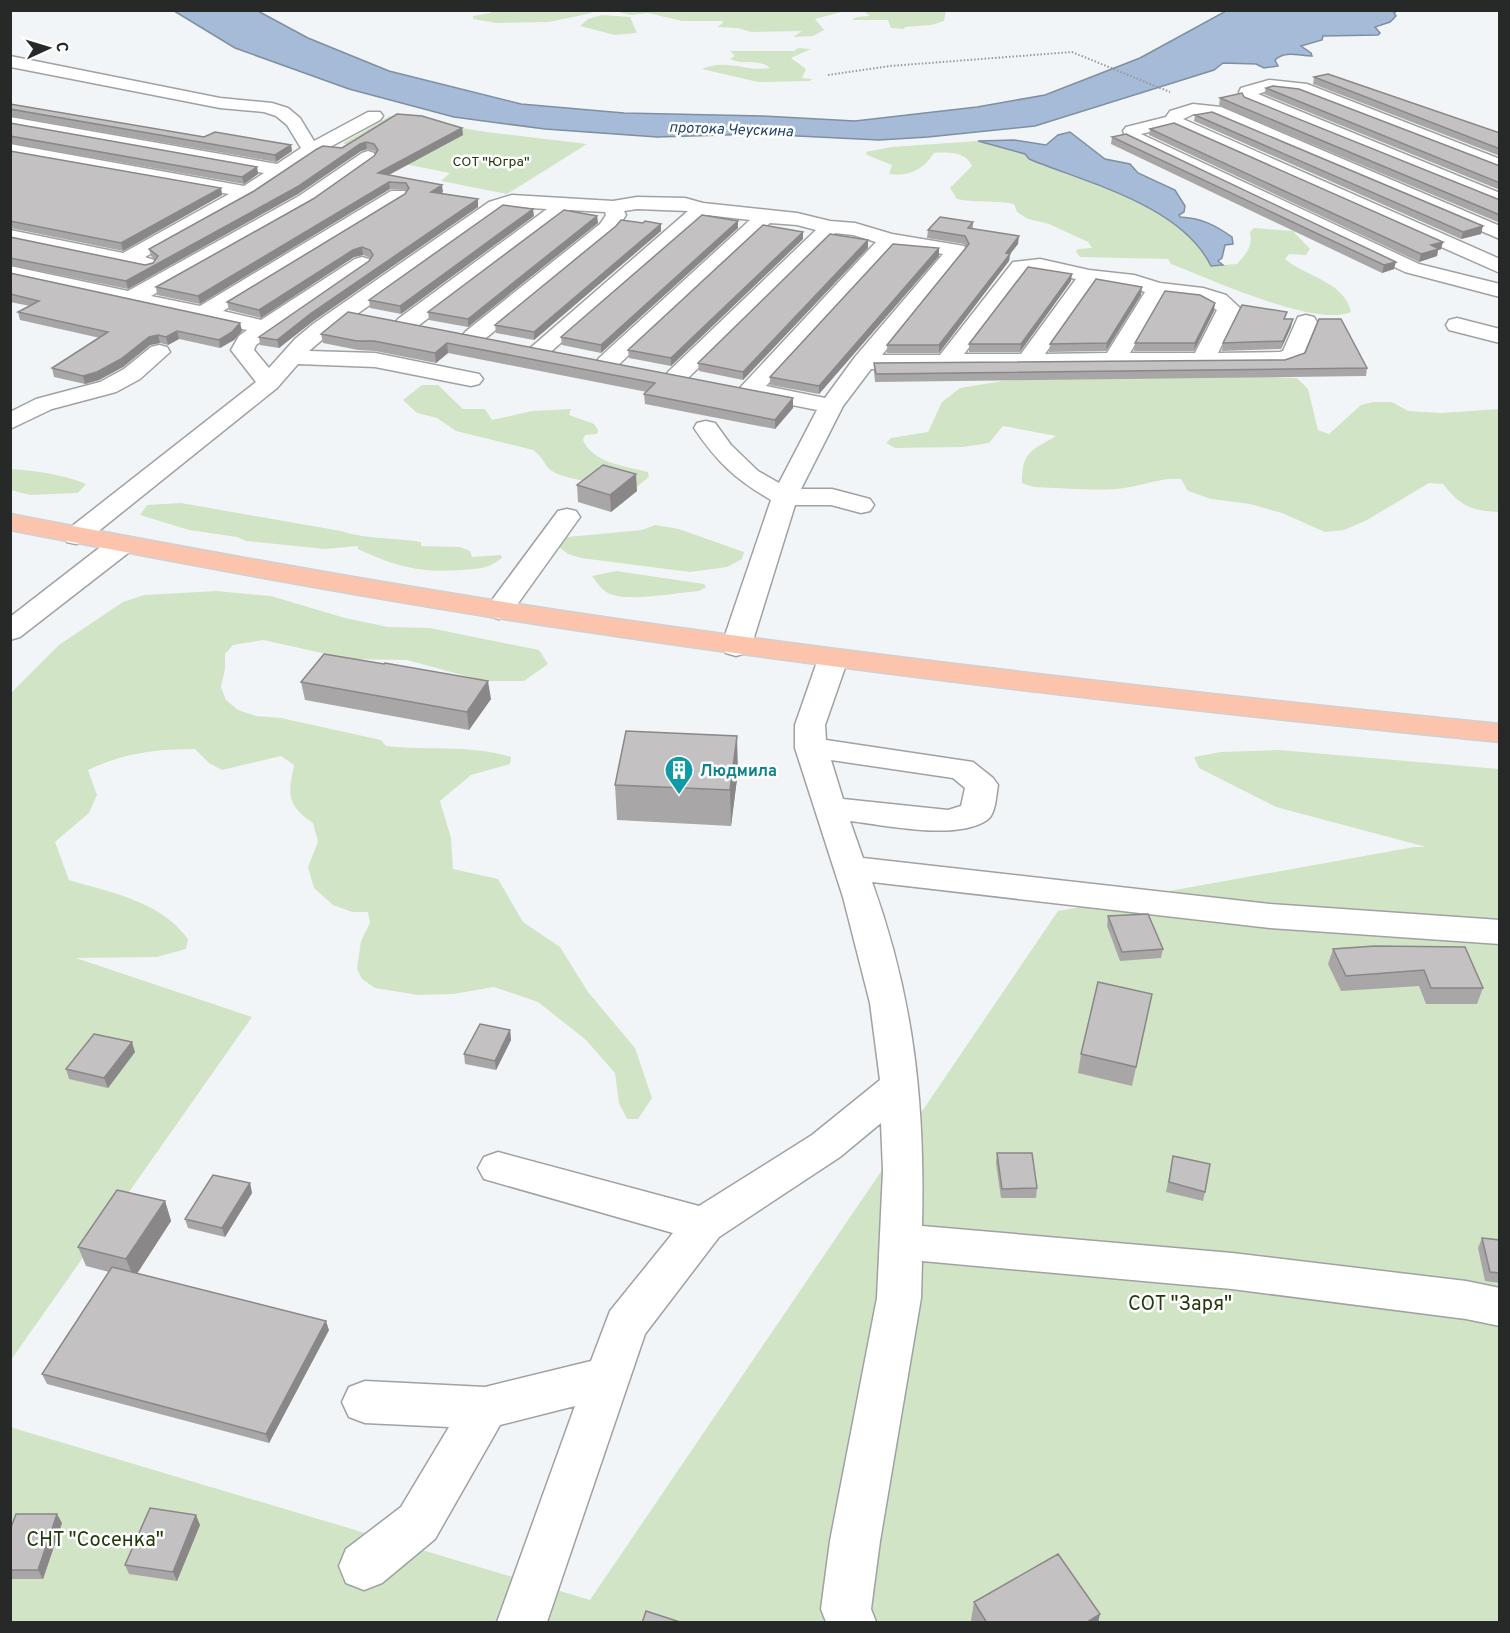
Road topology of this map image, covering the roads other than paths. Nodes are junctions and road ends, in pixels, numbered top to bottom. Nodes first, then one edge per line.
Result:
1 (10, 61) edge
2 (374, 116) dead end
3 (1173, 121) junction
4 (10, 122) edge
5 (10, 149) edge
6 (311, 150) junction
7 (368, 157) edge
8 (1500, 166) edge
9 (281, 170) junction
10 (247, 192) junction
11 (398, 195) edge
12 (1500, 200) edge
13 (565, 205) junction
14 (613, 207) junction
15 (702, 209) junction
16 (765, 217) junction
17 (830, 227) junction
18 (1500, 233) edge
19 (10, 236) edge
20 (889, 240) junction
21 (125, 260) junction
22 (362, 263) edge
23 (1500, 267) edge
24 (177, 270) junction
25 (10, 272) edge
26 (1089, 276) junction
27 (1157, 290) junction
28 (1500, 291) edge
29 (130, 298) junction
30 (345, 312) junction
31 (203, 314) junction
32 (389, 321) junction
33 (1306, 322) dead end
34 (1457, 325) dead end
35 (265, 327) junction
36 (454, 333) junction
37 (1500, 336) edge
38 (521, 346) junction
39 (159, 352) dead end
40 (562, 354) edge
41 (292, 357) junction
42 (585, 358) edge
43 (1203, 360) junction
44 (1028, 361) junction
45 (1114, 361) junction
46 (863, 362) junction
47 (946, 362) junction
48 (607, 363) junction
49 (630, 367) edge
50 (654, 372) edge
51 (471, 379) dead end
52 (269, 383) junction
53 (831, 406) junction
54 (10, 422) edge
55 (706, 428) dead end
56 (785, 497) junction
57 (861, 505) dead end
58 (567, 517) dead end
59 (10, 522) edge
60 (76, 536) junction
61 (122, 544) junction
62 (499, 610) junction
63 (10, 631) edge
64 (736, 646) junction
65 (833, 659) junction
66 (1500, 733) edge
67 (811, 748) junction
68 (829, 808) junction
69 (850, 868) junction
70 (1500, 932) edge
71 (900, 1085) junction
72 (498, 1168) dead end
73 (704, 1225) junction
74 (901, 1242) junction
75 (1500, 1307) edge
76 (609, 1377) junction
77 (364, 1402) dead end
78 (485, 1408) junction
79 (364, 1566) dead end
80 (522, 1623) edge
81 (851, 1623) edge

1 - 6 lane
2 - 6 lane
3 - 18 lane
3 - 23 lane
3 - 28 lane
4 - 9 lane
5 - 10 lane
6 - 9 lane
7 - 24 lane
8 - 12 lane
9 - 10 lane
10 - 21 lane
11 - 31 lane
13 - 14 lane
13 - 30 lane
13 - 32 lane
14 - 15 lane
14 - 36 lane
15 - 16 lane
15 - 38 lane
16 - 17 lane
16 - 48 lane
17 - 20 lane
17 - 50 lane
19 - 21 lane
20 - 46 lane
20 - 53 lane
21 - 24 lane
22 - 35 lane
24 - 29 lane
25 - 29 lane
26 - 27 lane
26 - 44 lane
26 - 47 lane
27 - 43 lane
27 - 45 lane
29 - 31 lane
30 - 32 lane
30 - 41 lane
31 - 35 lane
32 - 36 lane
33 - 43 lane
34 - 37 lane
35 - 52 lane
36 - 38 lane
38 - 40 lane
39 - 54 lane
41 - 51 lane
41 - 52 lane
42 - 48 lane
43 - 45 lane
44 - 45 lane
44 - 47 lane
46 - 47 lane
46 - 53 lane
48 - 49 lane
52 - 60 lane
53 - 56 lane
55 - 56 lane
56 - 57 lane
56 - 64 lane
58 - 62 lane
59 - 60 main road
60 - 61 main road
61 - 62 main road
61 - 63 lane
62 - 64 main road
64 - 65 main road
65 - 66 main road
65 - 67 lane
67 - 68 lane
67 - 68 lane
68 - 69 lane
69 - 70 lane
69 - 71 lane
71 - 73 lane
71 - 74 lane
72 - 73 lane
73 - 76 lane
74 - 75 lane
74 - 81 lane
76 - 78 lane
76 - 80 lane
77 - 78 lane
78 - 79 lane

